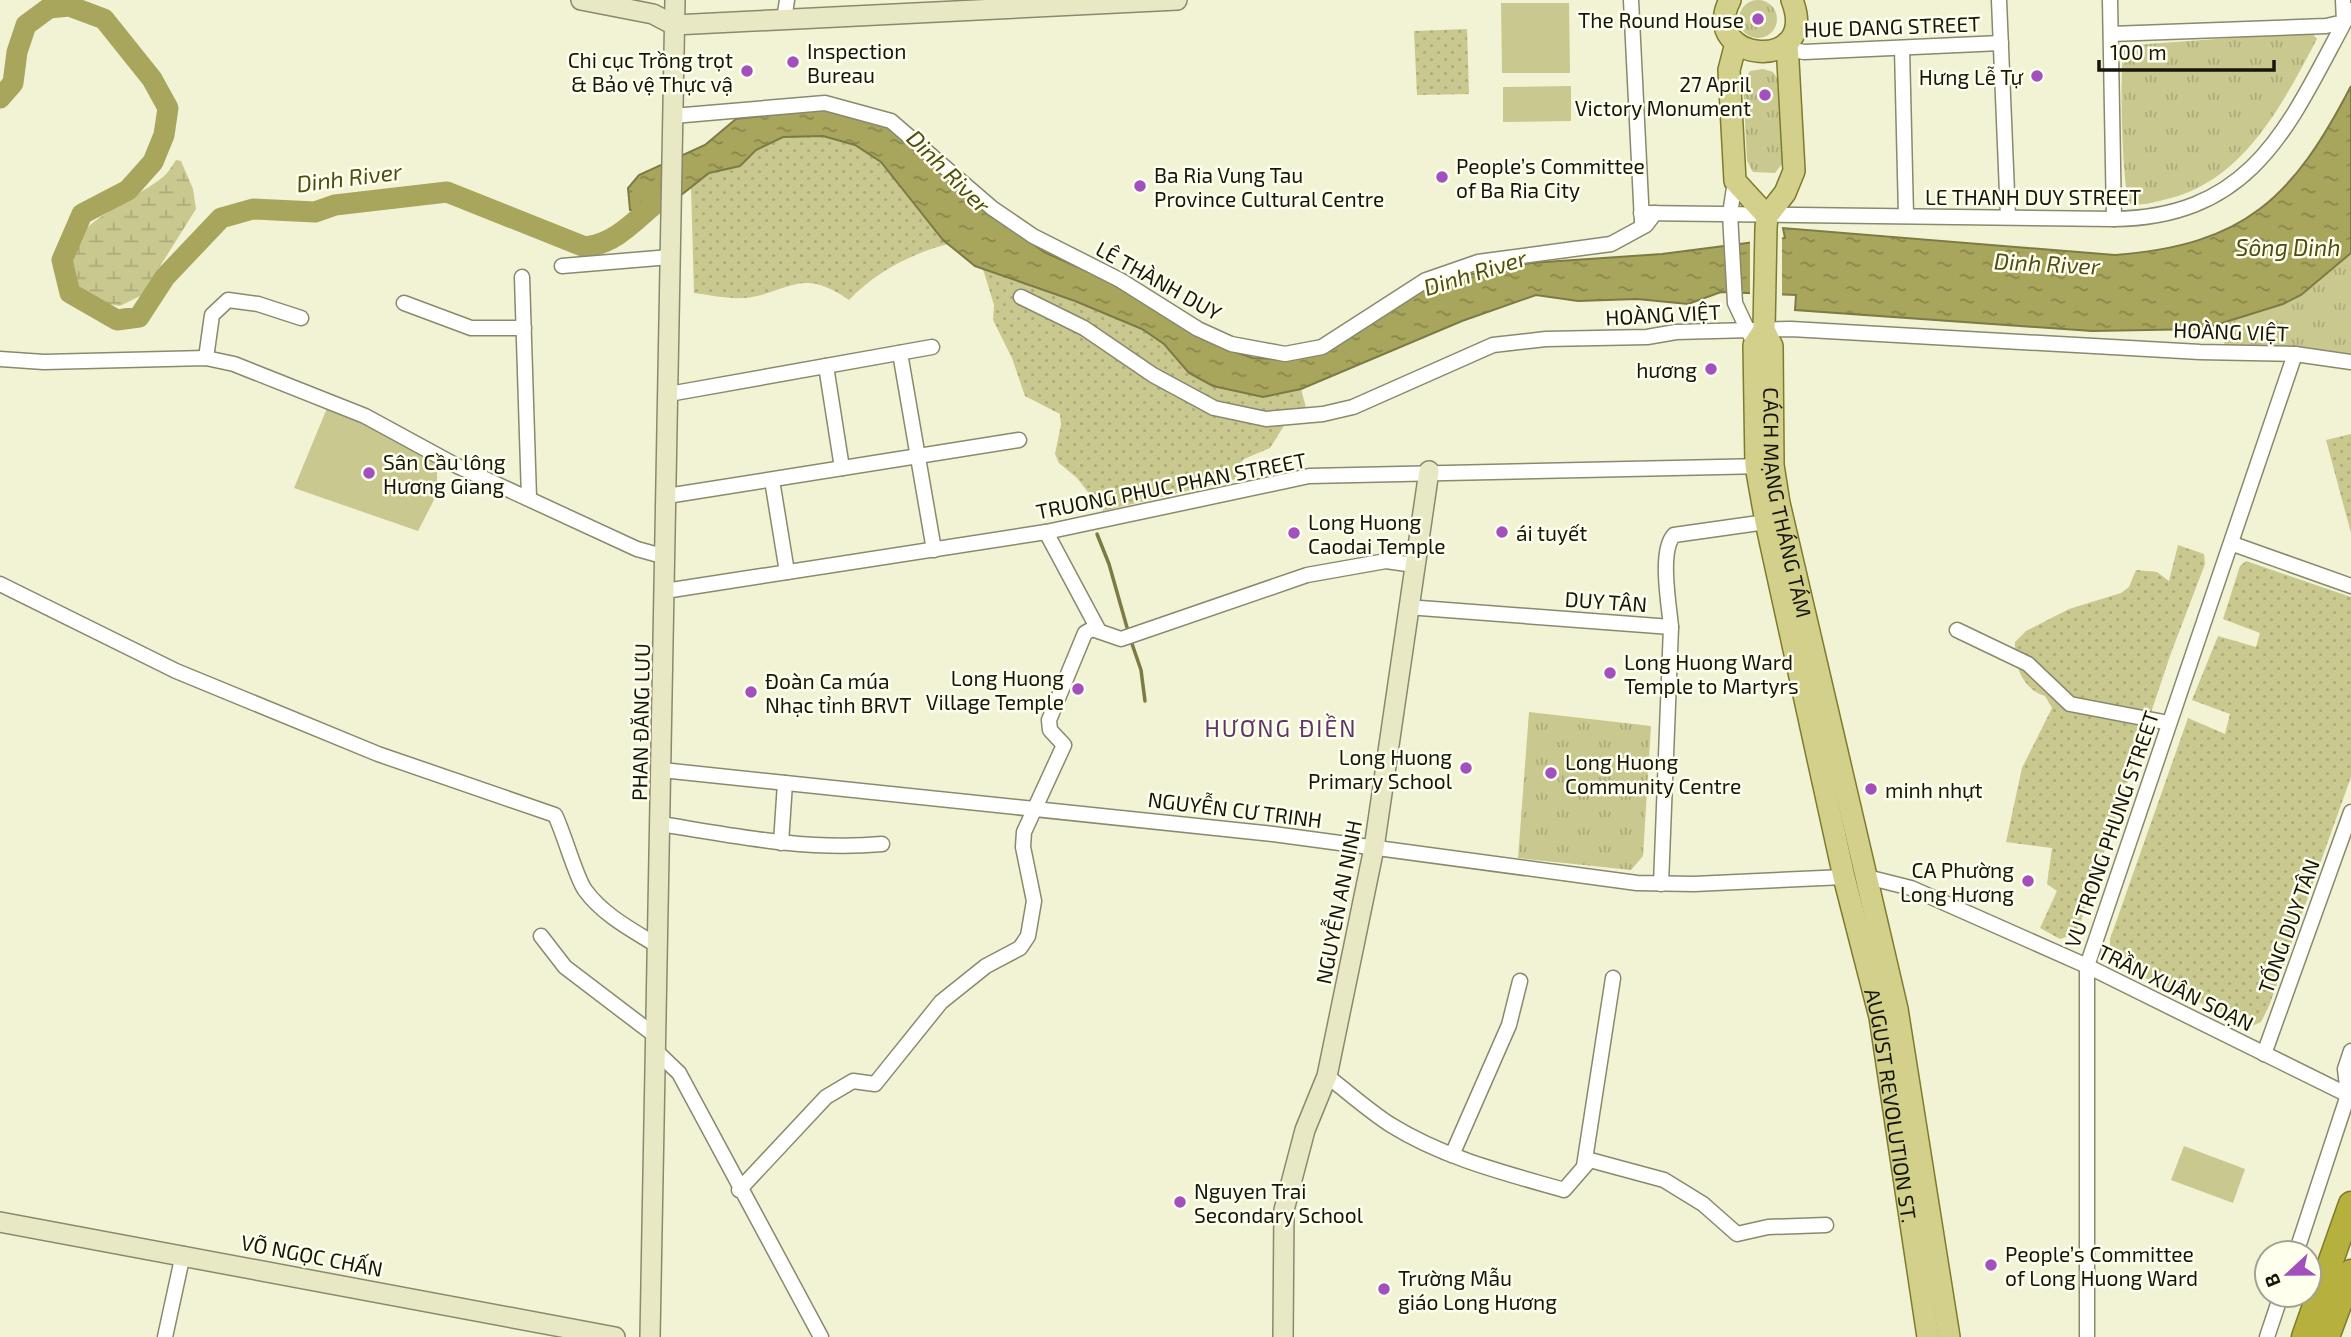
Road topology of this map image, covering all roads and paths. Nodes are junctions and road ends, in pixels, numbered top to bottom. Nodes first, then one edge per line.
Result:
1 (580, 0) edge
2 (674, 0) edge
3 (787, 0) edge
4 (1170, 0) edge
5 (1177, 0) edge
6 (1631, 0) edge
7 (1730, 0) edge
8 (1792, 0) edge
9 (1999, 0) edge
10 (2110, 0) edge
11 (2343, 0) edge
12 (961, 5) edge
13 (2348, 16) edge
14 (784, 20) junction
15 (674, 25) junction
16 (2111, 34) junction
17 (1736, 43) junction
18 (1787, 43) junction
19 (2001, 43) junction
20 (1902, 48) junction
21 (673, 112) junction
22 (1735, 181) junction
23 (1906, 216) junction
24 (2008, 217) junction
25 (1646, 218) junction
26 (1731, 219) junction
27 (2114, 219) junction
28 (1766, 222) junction
29 (671, 256) junction
30 (562, 266) dead end
31 (522, 277) dead end
32 (1021, 298) dead end
33 (404, 303) dead end
34 (301, 318) dead end
35 (524, 328) junction
36 (1755, 335) junction
37 (932, 347) dead end
38 (900, 353) junction
39 (2295, 354) junction
40 (206, 358) junction
41 (0, 359) edge
42 (2351, 362) edge
43 (826, 366) junction
44 (669, 394) junction
45 (1019, 440) dead end
46 (916, 454) junction
47 (1765, 466) junction
48 (842, 468) junction
49 (1429, 471) junction
50 (772, 480) junction
51 (667, 496) junction
52 (528, 498) junction
53 (1766, 522) junction
54 (1046, 532) junction
55 (2232, 544) junction
56 (934, 550) junction
57 (666, 557) junction
58 (1414, 565) junction
59 (787, 572) junction
60 (0, 584) edge
61 (2351, 586) edge
62 (665, 591) junction
63 (1408, 607) junction
64 (1671, 626) junction
65 (1957, 630) dead end
66 (1099, 631) junction
67 (2169, 723) junction
68 (662, 770) junction
69 (785, 783) junction
70 (1033, 808) junction
71 (2351, 811) edge
72 (661, 824) junction
73 (780, 843) junction
74 (882, 844) dead end
75 (1374, 848) junction
76 (1844, 877) junction
77 (1867, 877) junction
78 (1661, 884) junction
79 (541, 936) dead end
80 (658, 946) junction
81 (2087, 966) junction
82 (1613, 978) dead end
83 (1520, 981) dead end
84 (657, 1044) junction
85 (2351, 1051) edge
86 (2264, 1055) junction
87 (1326, 1076) junction
88 (2350, 1094) edge
89 (1452, 1155) junction
90 (1584, 1166) junction
91 (739, 1190) junction
92 (2351, 1204) edge
93 (0, 1222) edge
94 (1826, 1225) dead end
95 (2301, 1239) edge
96 (183, 1254) junction
97 (2351, 1272) edge
98 (2276, 1309) edge
99 (165, 1337) edge
100 (615, 1337) edge
101 (650, 1337) edge
102 (821, 1337) edge
103 (1283, 1337) edge
104 (1928, 1337) edge
105 (1949, 1337) edge
106 (2087, 1337) edge
107 (2267, 1337) edge
108 (2304, 1337) edge
109 (2327, 1337) edge

1 - 15 street
2 - 15 street, PHAN ĐĂNG LƯU
3 - 14 street
4 - 5 street
4 - 12 street
6 - 25 street
7 - 17 main road
8 - 18 main road
9 - 19 street
10 - 16 street
11 - 13 street
12 - 14 street
13 - 16 street
13 - 27 street, LE THANH DUY STREET
14 - 15 street
15 - 21 street, PHAN ĐĂNG LƯU
16 - 27 street
17 - 18 main road
17 - 22 main road
18 - 20 street, HUE DANG STREET
18 - 28 main road
19 - 20 street, HUE DANG STREET
19 - 24 street
20 - 23 street
21 - 25 street, LÊ THÀNH DUY
21 - 29 street, PHAN ĐĂNG LƯU
22 - 26 street
22 - 28 main road
23 - 24 street, LE THANH DUY STREET
23 - 28 street, LE THANH DUY STREET
24 - 27 street, LE THANH DUY STREET
25 - 26 street, LE THANH DUY STREET
26 - 28 street, LE THANH DUY STREET
26 - 36 street, CÁCH MẠNG THÁNG TÁM
28 - 36 main road, CÁCH MẠNG THÁNG TÁM
29 - 30 street
29 - 44 street, PHAN ĐĂNG LƯU
31 - 35 street
32 - 36 street, HOÀNG VIỆT
33 - 35 street
34 - 40 street
35 - 52 street
36 - 39 street, HOÀNG VIỆT
36 - 47 main road, CÁCH MẠNG THÁNG TÁM
37 - 38 street
38 - 43 street
38 - 46 street
39 - 42 street, HOÀNG VIỆT
39 - 55 street, VU TRONG PHUNG STREET
40 - 41 street
40 - 52 street
43 - 44 street
43 - 48 street
44 - 51 street, PHAN ĐĂNG LƯU
45 - 46 street
46 - 48 street
46 - 56 street
47 - 49 street, TRUONG PHUC PHAN STREET
47 - 53 main road, CÁCH MẠNG THÁNG TÁM
47 - 77 main road, CÁCH MẠNG THÁNG TÁM
48 - 50 street
49 - 54 street, TRUONG PHUC PHAN STREET
49 - 58 street, NGUYỄN AN NINH
50 - 51 street
50 - 59 street
51 - 57 street, PHAN ĐĂNG LƯU
52 - 57 street
53 - 64 street
53 - 76 main road, CÁCH MẠNG THÁNG TÁM
54 - 56 street, TRUONG PHUC PHAN STREET
54 - 66 street
55 - 61 street
55 - 67 street, VU TRONG PHUNG STREET
56 - 59 street, TRUONG PHUC PHAN STREET
57 - 62 street, PHAN ĐĂNG LƯU
58 - 63 street, NGUYỄN AN NINH
58 - 66 street
59 - 62 street, TRUONG PHUC PHAN STREET
60 - 80 street
62 - 68 street, PHAN ĐĂNG LƯU
63 - 64 street, DUY TÂN
63 - 75 street, NGUYỄN AN NINH
64 - 78 street, DUY TÂN
65 - 67 street
66 - 70 street
67 - 81 street, VU TRONG PHUNG STREET
68 - 69 street, NGUYỄN CƯ TRINH
68 - 72 street, PHAN ĐĂNG LƯU
69 - 70 street, NGUYỄN CƯ TRINH
69 - 73 street
70 - 75 street, NGUYỄN CƯ TRINH
70 - 91 street
71 - 86 street, TỐNG DUY TÂN
72 - 73 street
72 - 80 street, PHAN ĐĂNG LƯU
73 - 74 street
75 - 78 street, NGUYỄN CƯ TRINH
75 - 87 street, NGUYỄN AN NINH
76 - 77 main road
76 - 78 street, NGUYỄN CƯ TRINH
76 - 104 main road, AUGUST REVOLUTION ST.
77 - 81 street, TRẦN XUÂN SOẠN
77 - 105 main road, AUGUST REVOLUTION ST.
79 - 84 street
80 - 84 street, PHAN ĐĂNG LƯU
81 - 86 street, TRẦN XUÂN SOẠN
81 - 106 street, VU TRONG PHUNG STREET
82 - 90 street
83 - 89 street
84 - 91 street
84 - 101 street, PHAN ĐĂNG LƯU
85 - 88 street
86 - 88 street, TRẦN XUÂN SOẠN
87 - 89 street
87 - 103 street, NGUYỄN AN NINH
88 - 95 street
89 - 90 street
90 - 94 street
91 - 102 street
92 - 108 highway
93 - 96 street, VÕ NGỌC CHẤN
96 - 99 street
96 - 100 street, VÕ NGỌC CHẤN
97 - 109 highway
98 - 107 street

